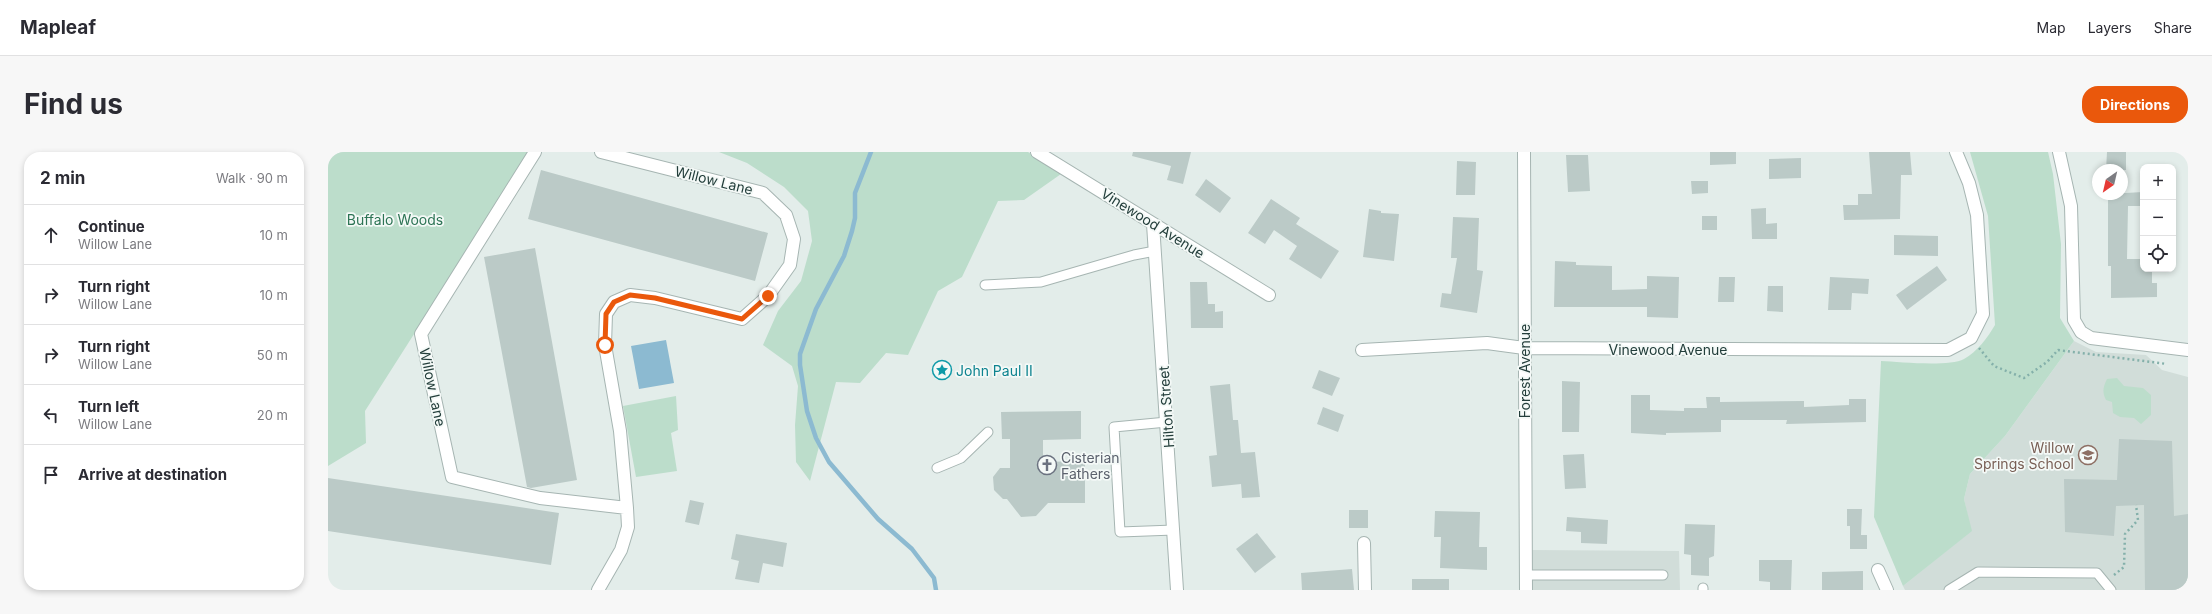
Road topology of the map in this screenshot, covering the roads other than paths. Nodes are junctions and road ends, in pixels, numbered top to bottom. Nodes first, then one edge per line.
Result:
1 (535, 152) edge
2 (601, 152) edge
3 (1037, 152) edge
4 (1524, 152) edge
5 (1956, 152) edge
6 (2059, 152) edge
7 (1153, 224) junction
8 (1155, 251) junction
9 (985, 285) dead end
10 (1270, 295) dead end
11 (1524, 348) junction
12 (1362, 350) dead end
13 (2188, 350) edge
14 (1167, 422) junction
15 (988, 432) dead end
16 (937, 468) dead end
17 (627, 508) junction
18 (1174, 530) junction
19 (1364, 543) dead end
20 (1878, 570) dead end
21 (1526, 575) junction
22 (1663, 575) dead end
23 (598, 590) edge
24 (1177, 590) edge
25 (1364, 590) edge
26 (1526, 590) edge
27 (1887, 590) edge
28 (1949, 590) edge
29 (2110, 590) edge

1 - 17 street, Willow Lane
2 - 17 street, Willow Lane
3 - 7 street, Vinewood Avenue
4 - 11 street, Forest Avenue
5 - 11 street, Vinewood Avenue
6 - 13 street
7 - 8 street, Hilton Street
7 - 10 street, Vinewood Avenue
8 - 9 lane
8 - 14 street, Hilton Street
11 - 12 street, Vinewood Avenue
11 - 21 street, Forest Avenue
14 - 18 street, Hilton Street
14 - 18 lane
15 - 16 lane
17 - 23 street, Willow Lane
18 - 24 street, Hilton Street
19 - 25 street
20 - 27 street
21 - 22 lane
21 - 26 street, Forest Avenue
28 - 29 lane

